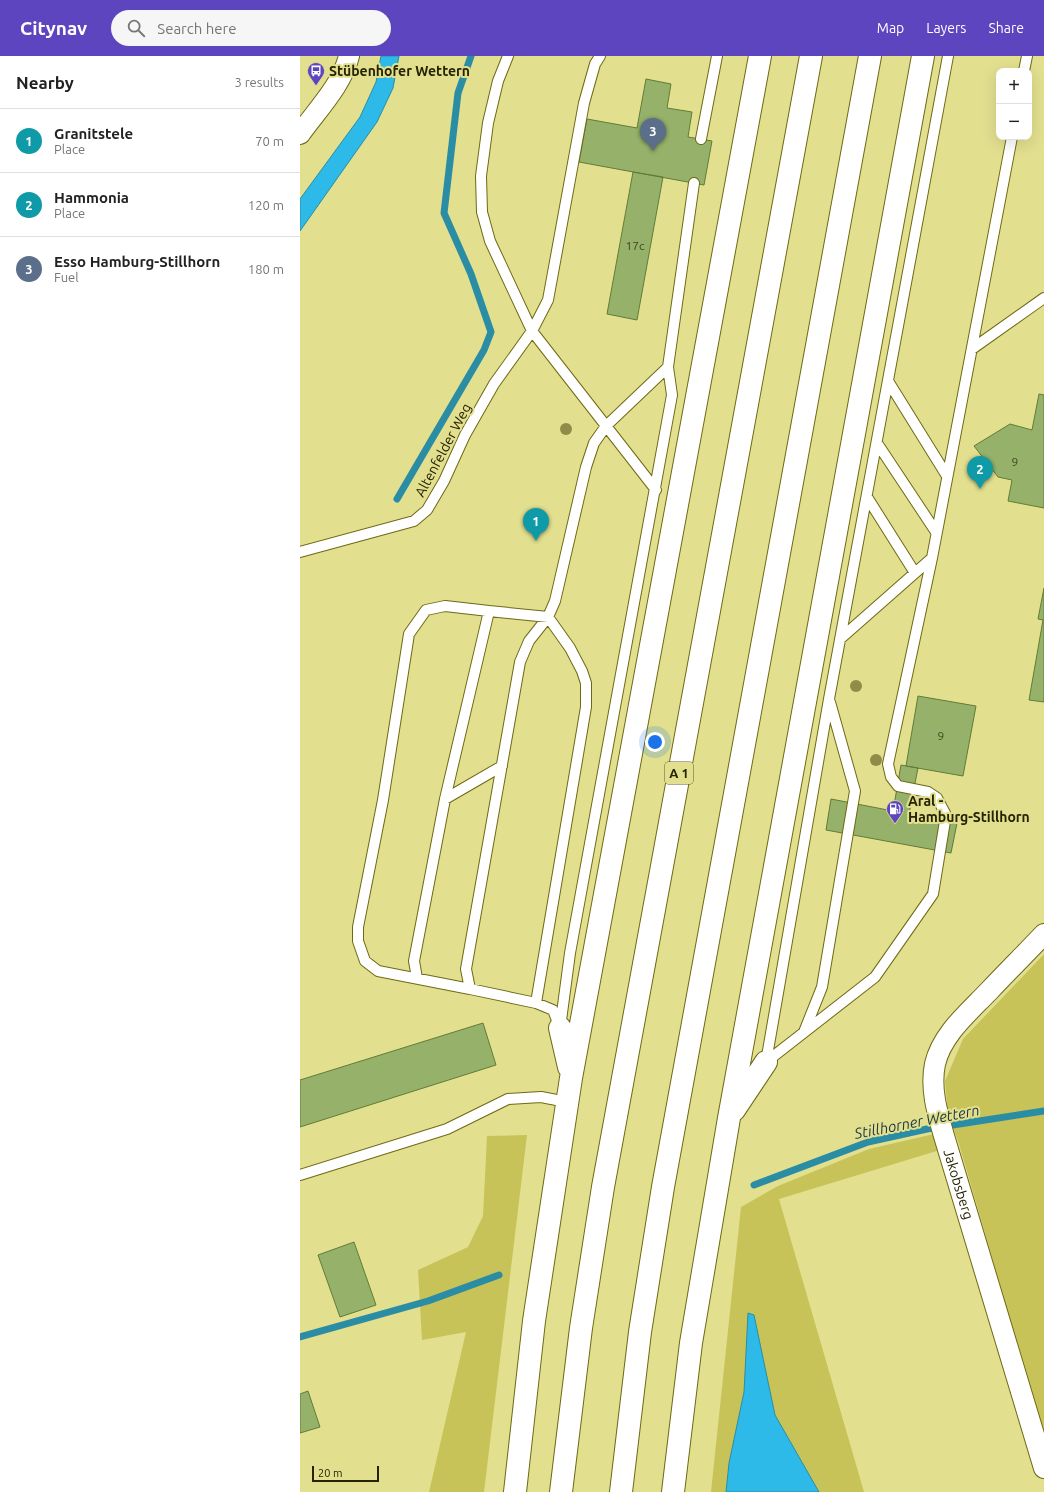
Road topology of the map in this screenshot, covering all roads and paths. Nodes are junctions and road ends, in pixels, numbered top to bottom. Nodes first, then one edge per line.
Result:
1 (349, 56) edge
2 (508, 56) edge
3 (600, 56) edge
4 (717, 56) edge
5 (760, 56) edge
6 (811, 56) edge
7 (870, 56) edge
8 (923, 56) edge
9 (948, 56) edge
10 (1027, 56) edge
11 (1025, 68) edge
12 (300, 134) edge
13 (701, 139) dead end
14 (1011, 140) edge
15 (694, 183) dead end
16 (1044, 298) edge
17 (532, 331) junction
18 (972, 349) junction
19 (668, 367) junction
20 (888, 381) junction
21 (606, 426) junction
22 (877, 443) junction
23 (947, 476) junction
24 (656, 490) junction
25 (867, 497) junction
26 (936, 532) junction
27 (300, 552) edge
28 (932, 558) junction
29 (915, 573) junction
30 (488, 611) junction
31 (548, 617) junction
32 (840, 639) junction
33 (829, 699) junction
34 (502, 766) junction
35 (445, 799) junction
36 (1044, 934) edge
37 (417, 978) junction
38 (470, 988) junction
39 (536, 1003) junction
40 (560, 1028) junction
41 (804, 1032) junction
42 (766, 1062) junction
43 (571, 1078) junction
44 (567, 1102) junction
45 (729, 1118) junction
46 (300, 1175) edge
47 (1044, 1468) edge
48 (515, 1492) edge
49 (561, 1492) edge
50 (621, 1492) edge
51 (673, 1492) edge

1 - 12 street
2 - 17 lane
3 - 17 lane, Altenfelder Weg
4 - 13 lane
5 - 43 highway
6 - 49 highway, A 1
7 - 50 highway
8 - 45 highway
9 - 20 lane
10 - 11 lane
14 - 18 lane
15 - 19 lane
16 - 18 lane
17 - 21 lane
17 - 27 lane, Altenfelder Weg
18 - 23 lane
19 - 21 lane
19 - 24 lane
20 - 22 lane
20 - 23 lane
21 - 24 lane
21 - 31 lane
22 - 25 lane
22 - 26 lane
23 - 26 lane
24 - 40 lane
25 - 29 lane
25 - 32 lane
26 - 28 lane
28 - 29 lane
28 - 41 lane
29 - 32 lane
30 - 31 lane
30 - 35 lane
30 - 37 lane
31 - 34 lane
31 - 39 lane
32 - 33 lane
33 - 41 lane
33 - 42 lane
34 - 35 lane
34 - 38 lane
35 - 37 lane
36 - 47 street, Jakobsberg
37 - 38 lane
38 - 39 lane
39 - 40 lane
40 - 43 highway
41 - 42 lane
42 - 45 highway
43 - 44 highway
44 - 46 lane
44 - 48 highway
45 - 51 highway

